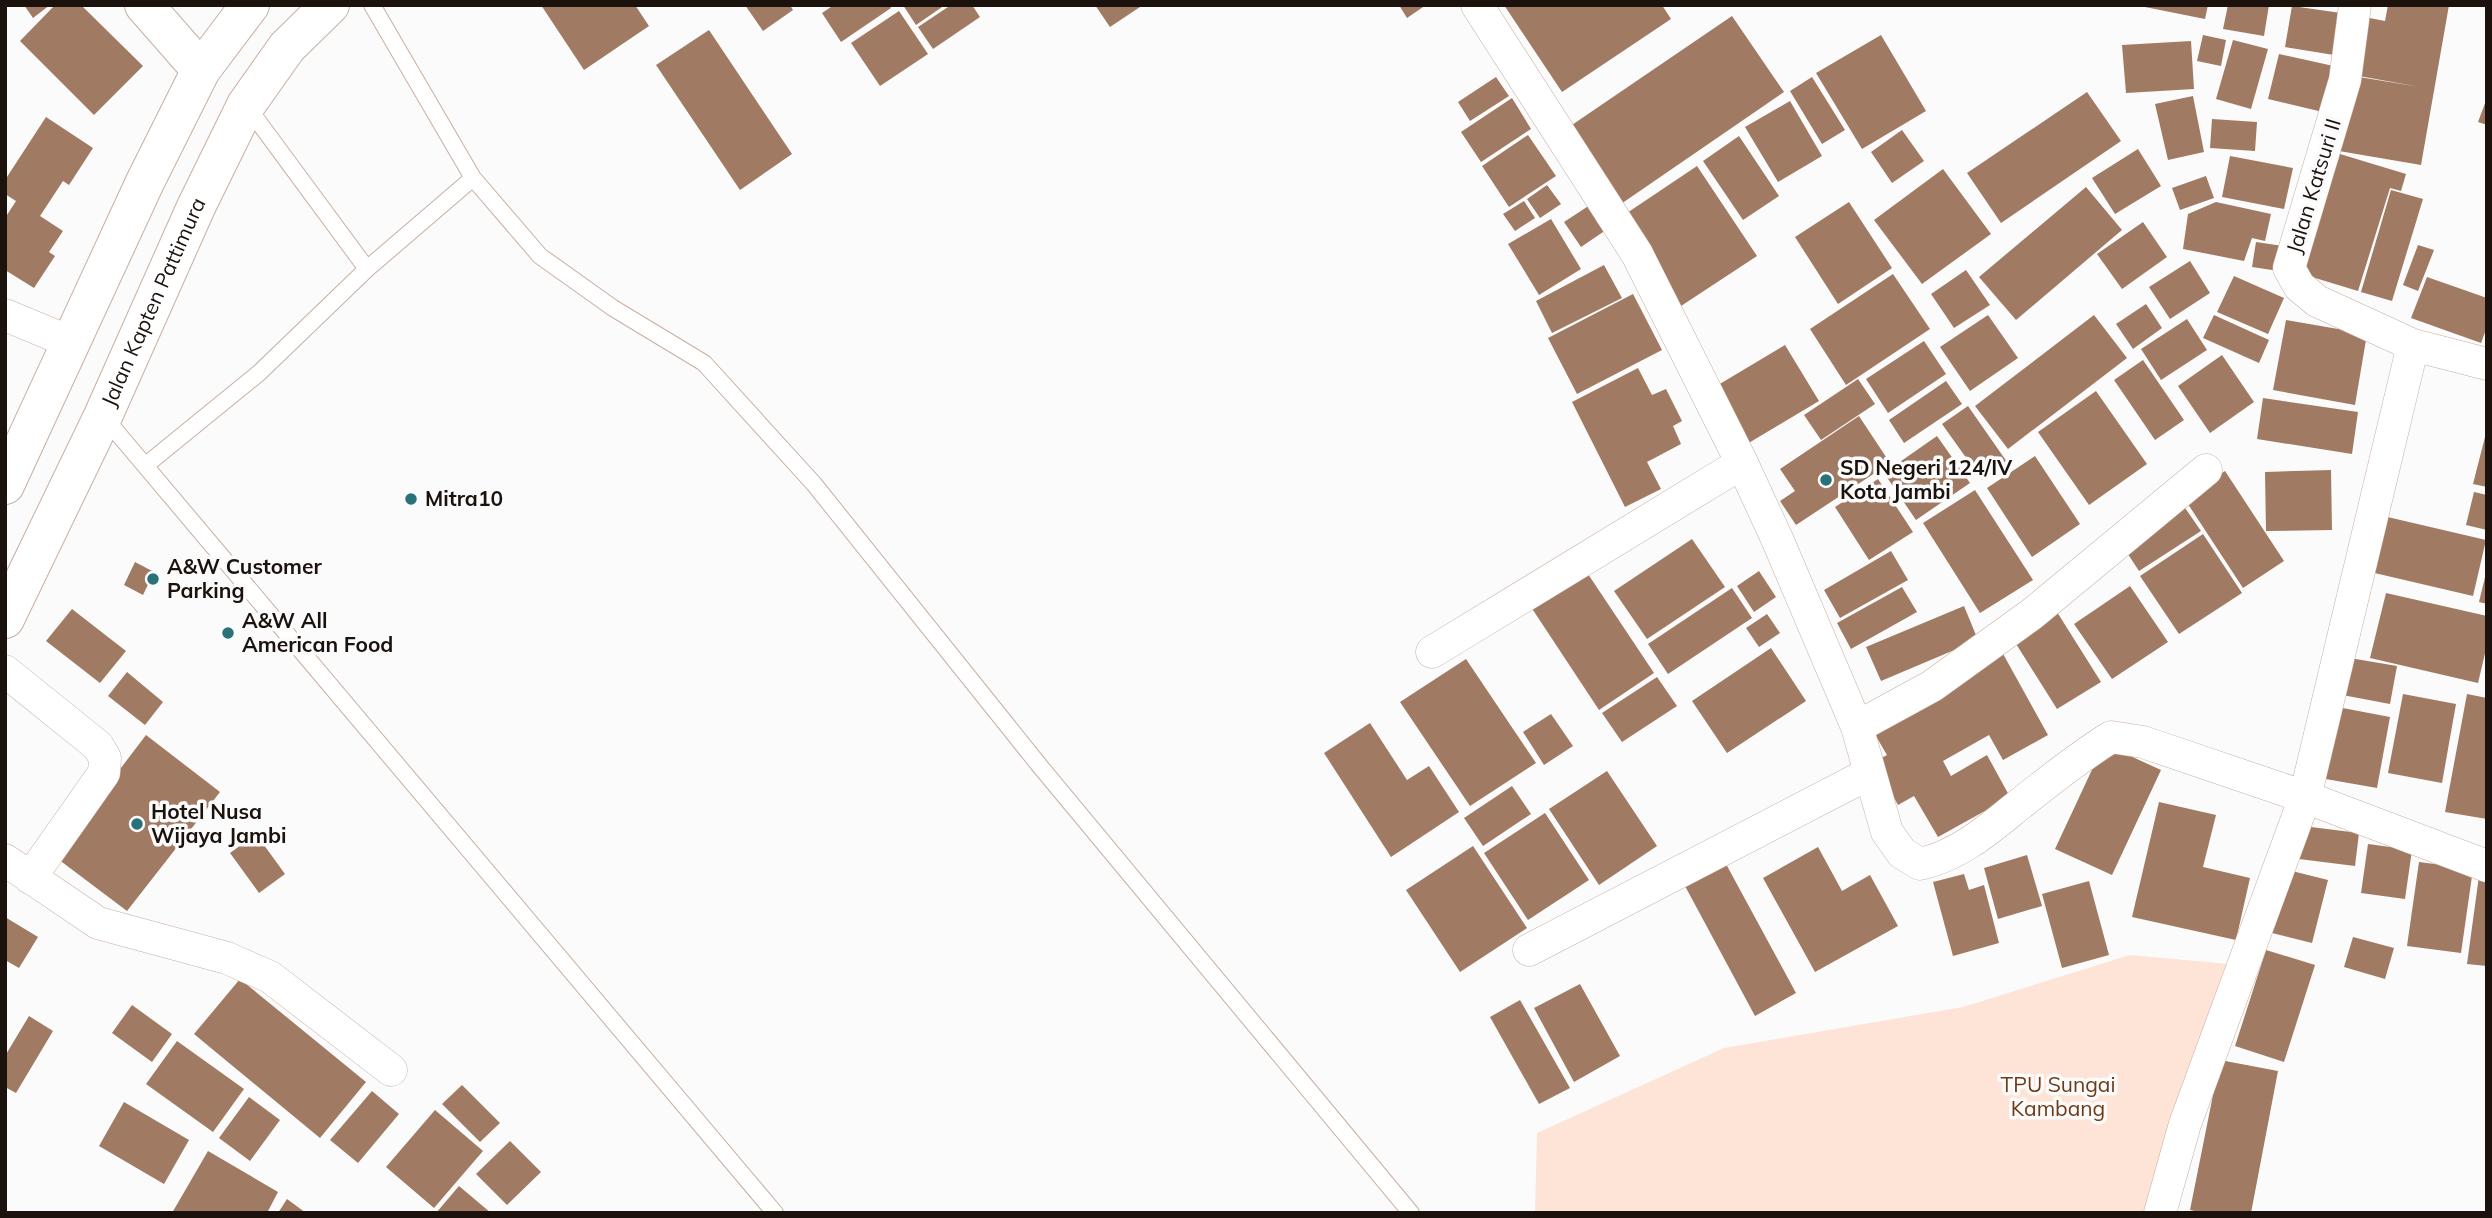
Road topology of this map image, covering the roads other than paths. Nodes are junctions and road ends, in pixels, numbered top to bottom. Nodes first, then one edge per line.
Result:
1 (144, 5) edge
2 (250, 5) edge
3 (330, 5) edge
4 (372, 5) edge
5 (1477, 5) edge
6 (2355, 5) edge
7 (201, 70) junction
8 (246, 105) junction
9 (473, 178) junction
10 (367, 269) junction
11 (5, 315) edge
12 (70, 342) junction
13 (2413, 345) junction
14 (2487, 364) edge
15 (103, 416) junction
16 (1742, 463) junction
17 (146, 466) junction
18 (2206, 470) dead end
19 (5, 485) edge
20 (5, 619) edge
21 (1432, 652) dead end
22 (5, 671) edge
23 (1857, 727) junction
24 (1870, 772) junction
25 (2305, 797) junction
26 (2487, 866) edge
27 (18, 869) edge
28 (1528, 950) dead end
29 (391, 1070) dead end
30 (775, 1213) edge
31 (1411, 1213) edge
32 (2160, 1213) edge

1 - 7 main road
2 - 7 main road
3 - 8 main road, Jalan Kapten Pattimura
4 - 9 lane
5 - 16 street
6 - 13 street, Jalan Katsuri II
7 - 8 main road
7 - 12 main road
8 - 10 lane
8 - 15 main road, Jalan Kapten Pattimura
9 - 10 lane
9 - 31 lane
10 - 17 lane
11 - 12 street
12 - 19 main road
13 - 14 street, Jalan Katsuri II
13 - 25 street
15 - 17 lane
15 - 20 main road, Jalan Kapten Pattimura
16 - 21 street
16 - 23 street
17 - 30 lane
18 - 23 street
22 - 27 street
23 - 24 street
24 - 25 street
24 - 28 street
25 - 26 street
25 - 32 street
27 - 29 street

